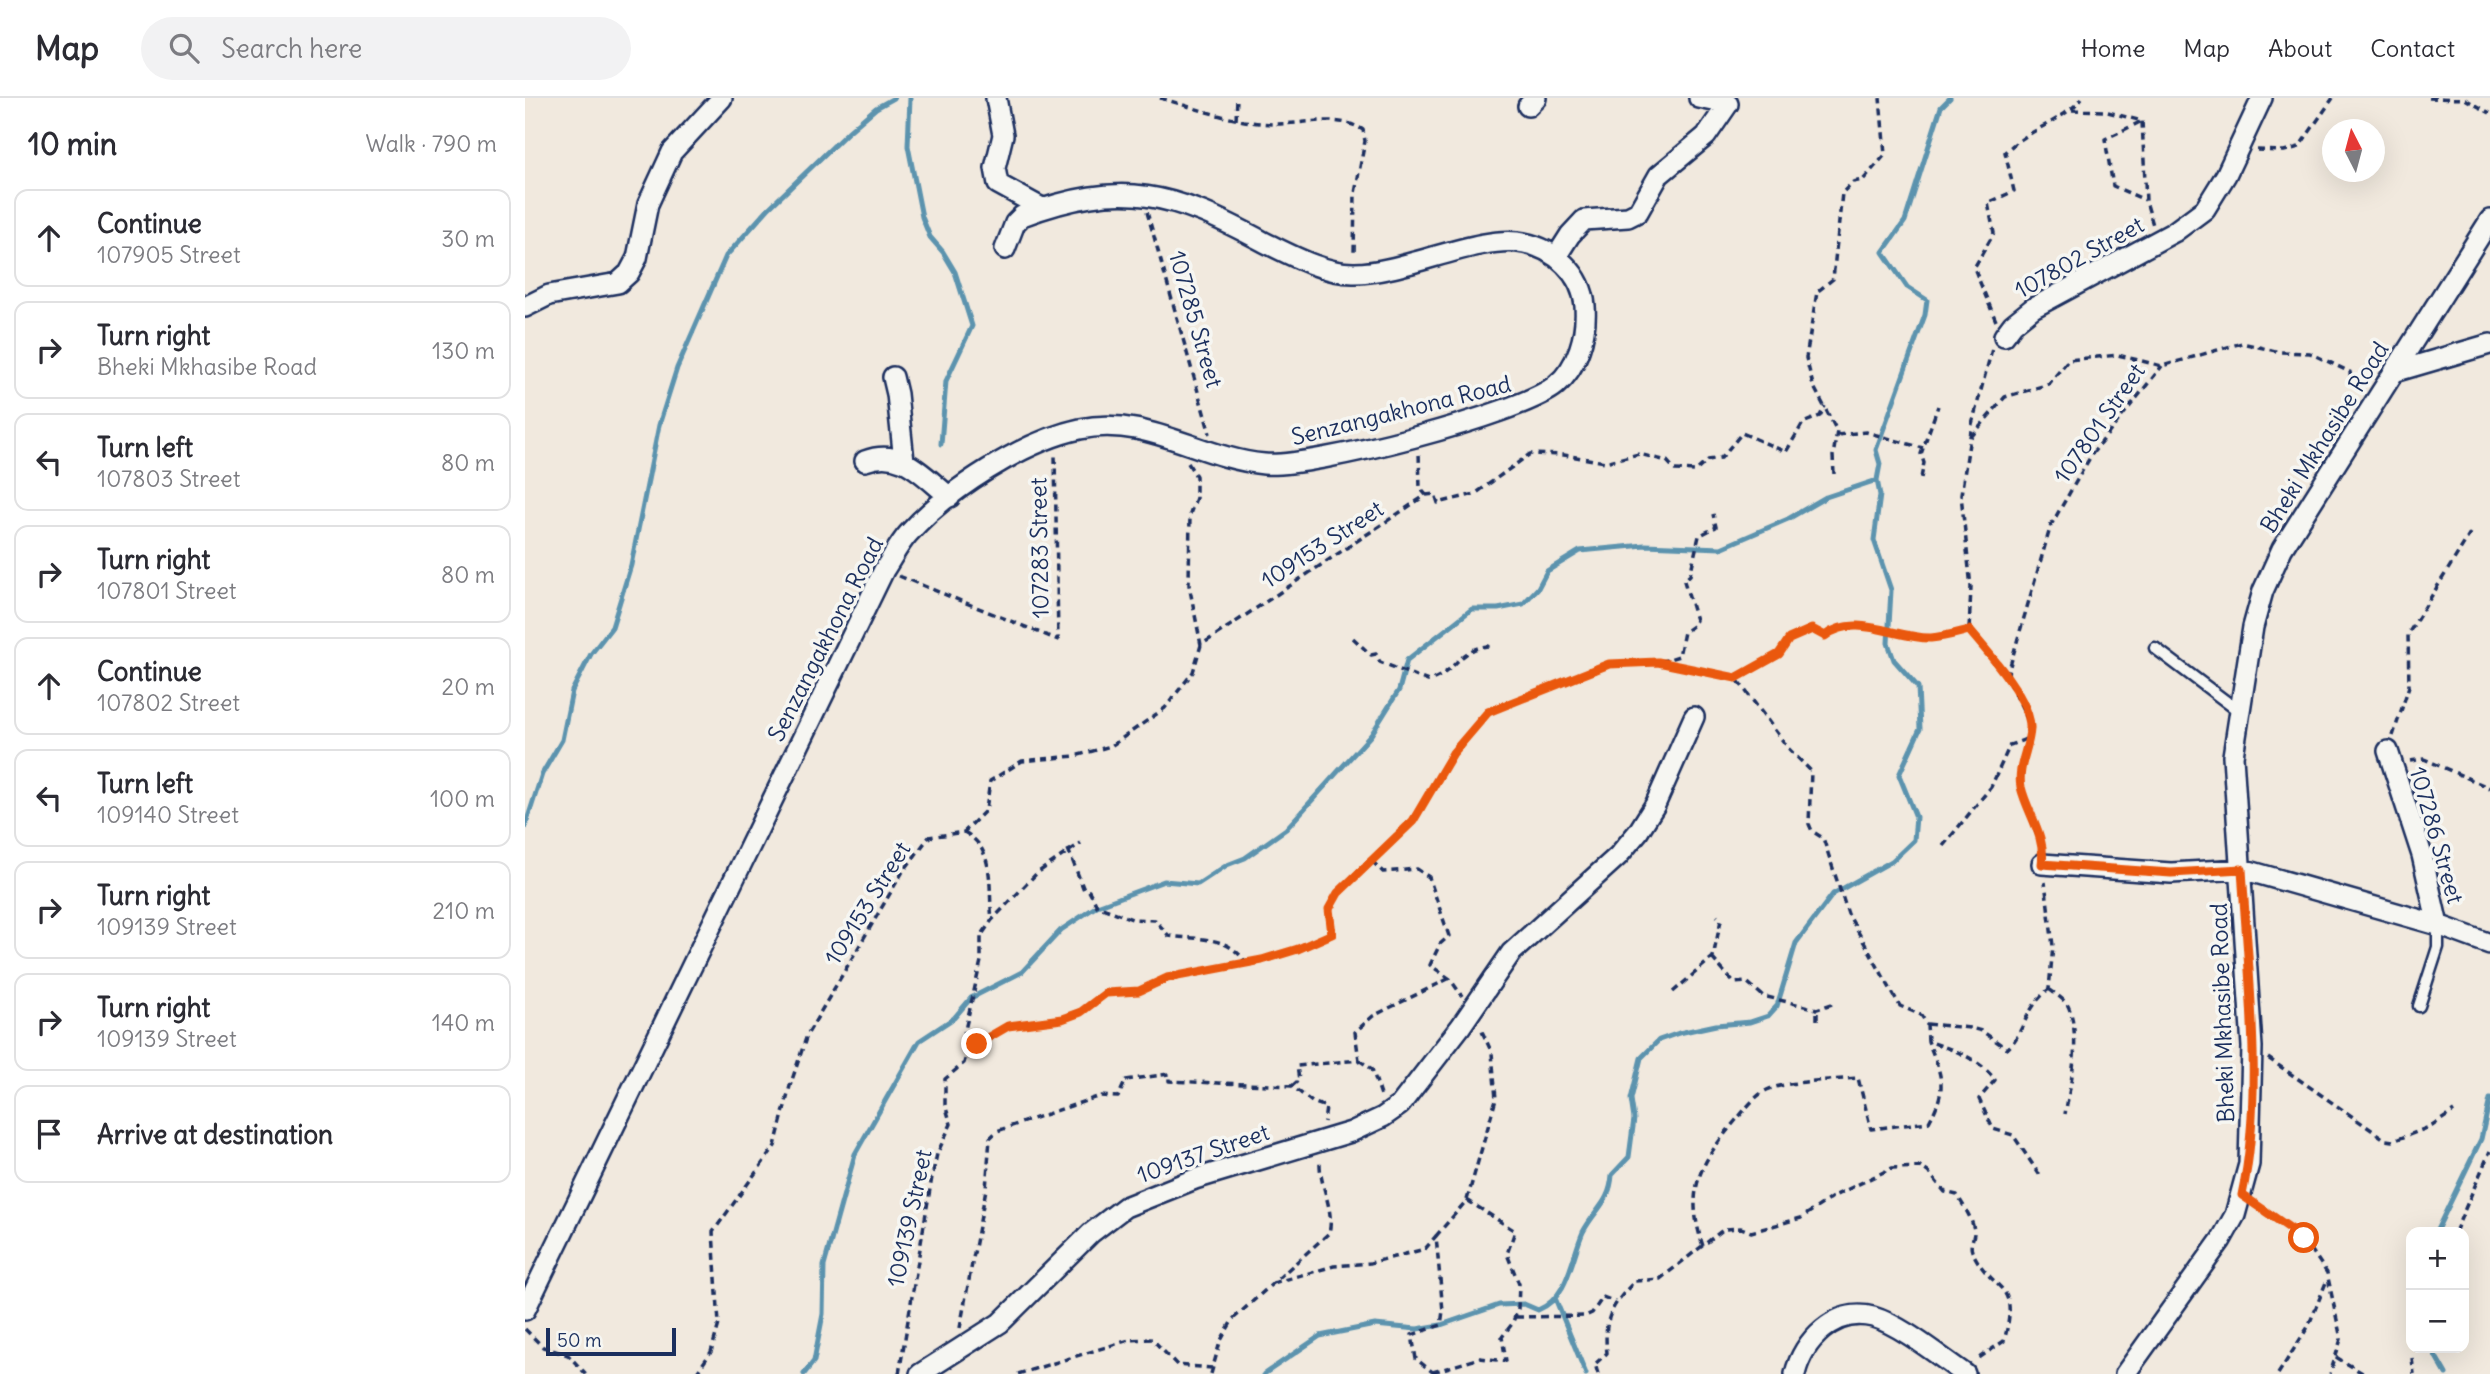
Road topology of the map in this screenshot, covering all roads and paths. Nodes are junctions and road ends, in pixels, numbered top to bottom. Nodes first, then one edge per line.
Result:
1 (722, 98) edge
2 (996, 98) edge
3 (1160, 98) edge
4 (1237, 98) edge
5 (1699, 98) edge
6 (1880, 98) edge
7 (2081, 98) edge
8 (2262, 98) edge
9 (2333, 98) edge
10 (2429, 98) edge
11 (2072, 110) junction
12 (2490, 113) edge
13 (1236, 120) junction
14 (2142, 121) junction
15 (2237, 149) junction
16 (1141, 194) junction
17 (2146, 201) junction
18 (1042, 208) junction
19 (2490, 220) edge
20 (2157, 240) junction
21 (1005, 249) dead end
22 (1556, 257) junction
23 (1353, 273) junction
24 (525, 307) edge
25 (2004, 337) junction
26 (2490, 344) edge
27 (2162, 366) junction
28 (2394, 372) junction
29 (893, 377) dead end
30 (2375, 399) junction
31 (1825, 406) junction
32 (1938, 406) dead end
33 (1418, 435) junction
34 (1836, 435) junction
35 (1054, 436) junction
36 (1176, 439) junction
37 (1969, 439) junction
38 (1923, 448) junction
39 (1216, 454) junction
40 (865, 461) dead end
41 (904, 461) junction
42 (1834, 474) dead end
43 (1921, 478) dead end
44 (1426, 495) junction
45 (950, 498) junction
46 (1713, 514) dead end
47 (2473, 529) dead end
48 (884, 570) junction
49 (1969, 630) junction
50 (1353, 638) dead end
51 (1201, 645) junction
52 (1494, 646) dead end
53 (2155, 648) dead end
54 (1658, 662) junction
55 (2007, 676) junction
56 (1736, 678) junction
57 (2240, 712) junction
58 (1694, 717) dead end
59 (2029, 738) junction
60 (2390, 757) junction
61 (2490, 788) edge
62 (964, 832) junction
63 (1081, 843) dead end
64 (1944, 846) dead end
65 (1068, 849) junction
66 (1372, 861) junction
67 (2042, 864) junction
68 (2242, 869) junction
69 (1717, 916) dead end
70 (992, 920) junction
71 (2438, 925) junction
72 (2490, 944) edge
73 (1712, 958) junction
74 (1247, 963) junction
75 (1450, 979) junction
76 (2049, 989) junction
77 (1673, 992) dead end
78 (1835, 1003) dead end
79 (2419, 1006) dead end
80 (1817, 1009) junction
81 (1471, 1010) junction
82 (1817, 1020) dead end
83 (1927, 1024) junction
84 (1928, 1041) junction
85 (977, 1044) junction
86 (2252, 1047) junction
87 (1359, 1060) junction
88 (1291, 1086) dead end
89 (2454, 1111) dead end
90 (2064, 1114) dead end
91 (1387, 1115) junction
92 (2490, 1151) edge
93 (2041, 1177) dead end
94 (2242, 1195) junction
95 (1467, 1200) junction
96 (2457, 1227) edge
97 (1436, 1236) junction
98 (1703, 1246) junction
99 (2327, 1279) junction
100 (1271, 1284) dead end
101 (1615, 1302) junction
102 (525, 1310) edge
103 (1516, 1317) junction
104 (525, 1329) edge
105 (2336, 1357) junction
106 (2412, 1358) dead end
107 (1212, 1368) dead end
108 (1962, 1372) edge
109 (1434, 1373) edge
110 (586, 1374) edge
111 (696, 1374) edge
112 (899, 1374) edge
113 (920, 1374) edge
114 (1018, 1374) edge
115 (1598, 1374) edge
116 (1795, 1374) edge
117 (2125, 1374) edge
118 (2278, 1374) edge
119 (2330, 1374) edge
120 (2364, 1374) edge
121 (2414, 1374) edge

1 - 24 street
2 - 18 street
3 - 13 path
4 - 13 path
5 - 22 street
6 - 31 path
7 - 11 path
8 - 15 street, 107802 Street
9 - 15 path
10 - 12 path
11 - 14 path
11 - 25 path
13 - 23 path
14 - 17 path
14 - 17 path
15 - 20 street, 107802 Street
16 - 18 street, Senzangakhona Road
16 - 23 street, Senzangakhona Road
16 - 39 path, 107285 Street
17 - 20 path
18 - 21 street, Senzangakhona Road
19 - 28 street, Bheki Mkhasibe Road
20 - 25 street, 107802 Street
22 - 23 street, Senzangakhona Road
22 - 33 street, Senzangakhona Road
25 - 37 path
26 - 28 street
27 - 30 path
27 - 37 path
27 - 55 path, 107801 Street
28 - 30 street, Bheki Mkhasibe Road
29 - 41 street
30 - 57 street, Bheki Mkhasibe Road
31 - 34 path
31 - 44 path
32 - 38 path
33 - 39 street, Senzangakhona Road
33 - 44 path
34 - 38 path
34 - 42 path
35 - 36 street, Senzangakhona Road
35 - 45 street, Senzangakhona Road
35 - 48 path, 107283 Street
36 - 39 street, Senzangakhona Road
36 - 51 path
37 - 49 path
38 - 43 path
40 - 41 street
41 - 45 street
44 - 51 path, 109153 Street
45 - 48 street, Senzangakhona Road
46 - 54 path
47 - 60 path, 107286 Street
48 - 102 street, Senzangakhona Road
49 - 55 path
49 - 56 path
50 - 52 path
51 - 62 path
53 - 57 lane
54 - 56 path, 109139 Street
54 - 66 path, 109139 Street
55 - 59 path
56 - 83 path
57 - 68 street, Bheki Mkhasibe Road
58 - 81 street, 109137 Street
59 - 64 path
59 - 67 path
60 - 61 path
60 - 71 street, 107286 Street
62 - 70 path
62 - 111 path, 109153 Street
63 - 65 path
65 - 70 path
65 - 74 path
66 - 74 path, 109139 Street
66 - 75 path
67 - 68 street
67 - 76 path
68 - 71 street
68 - 86 street, Bheki Mkhasibe Road
69 - 73 path
70 - 85 path
71 - 72 street
71 - 79 lane
73 - 77 path
73 - 80 path
74 - 85 path, 109139 Street
75 - 81 path
75 - 87 path
76 - 83 path
76 - 90 path
78 - 80 path
80 - 82 path
81 - 91 street, 109137 Street
81 - 95 path
83 - 84 path
84 - 93 path
84 - 98 path
85 - 112 path, 109139 Street
86 - 89 path
86 - 94 street, Bheki Mkhasibe Road
87 - 88 path
87 - 91 path
91 - 113 street, 109137 Street
92 - 96 path
94 - 99 path
94 - 117 street, Bheki Mkhasibe Road
95 - 97 path
95 - 103 path
97 - 100 path
97 - 109 path
98 - 101 path
98 - 108 path
99 - 105 path
99 - 118 path
101 - 103 path
101 - 115 path
103 - 109 path
104 - 110 path
105 - 119 path
105 - 120 path
106 - 121 path
107 - 114 path
108 - 116 street

